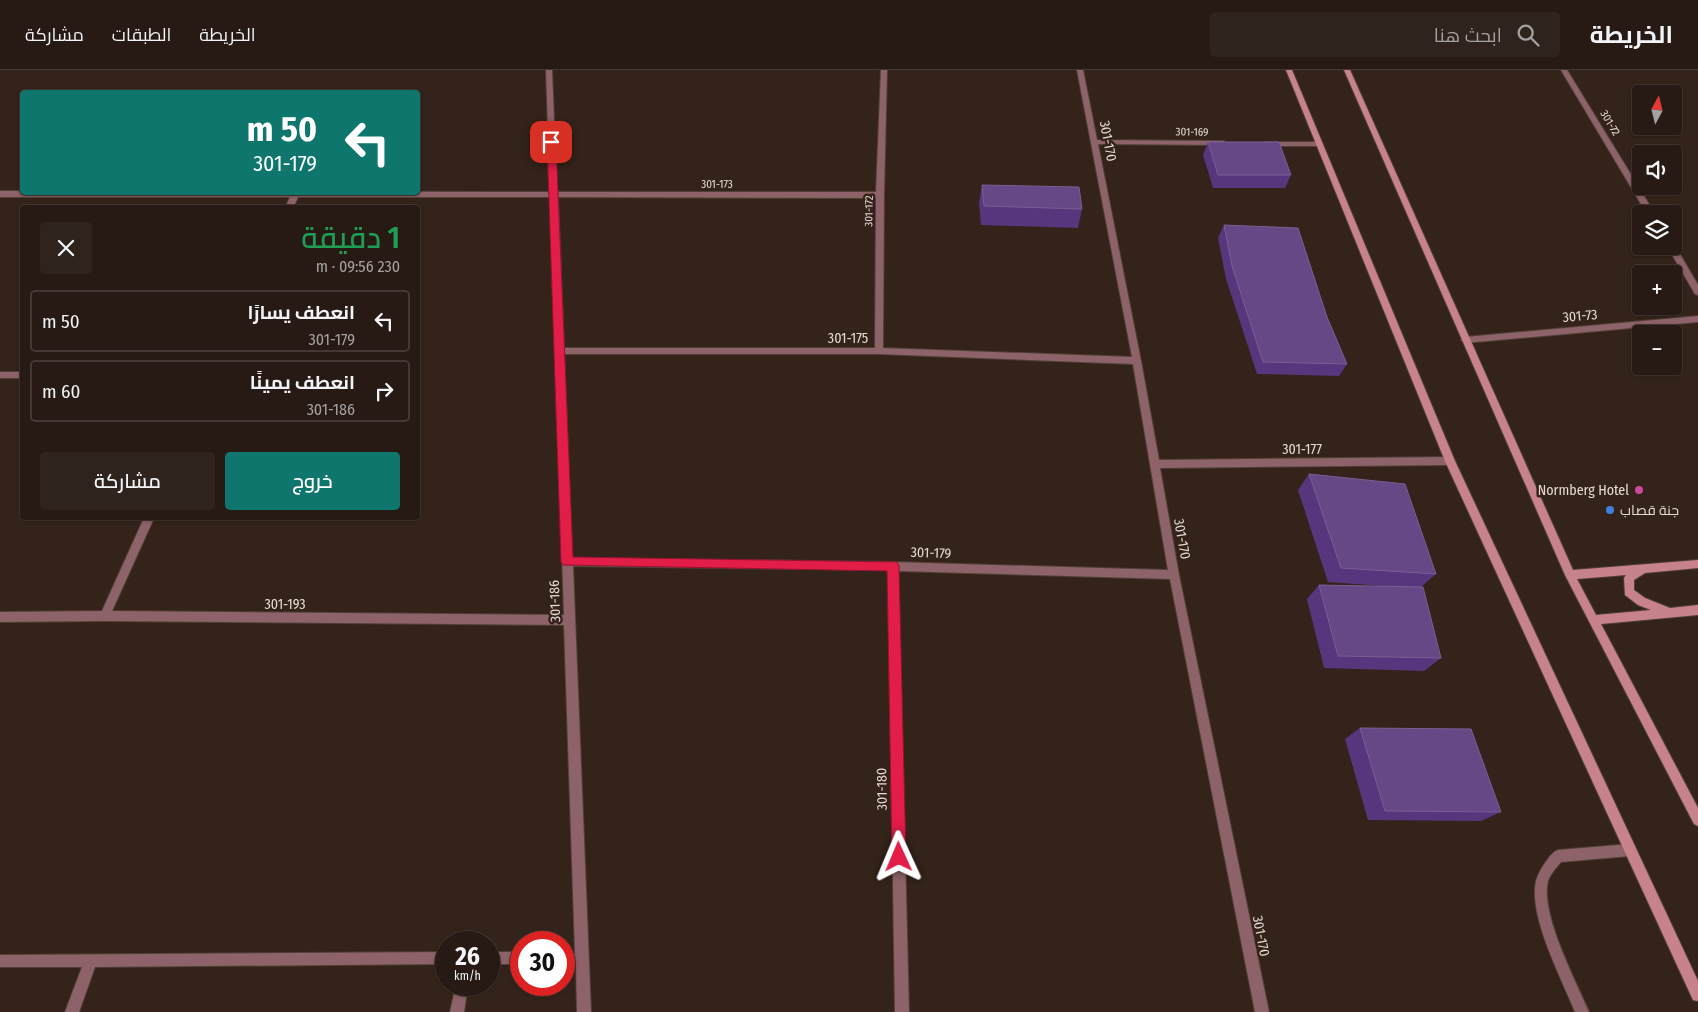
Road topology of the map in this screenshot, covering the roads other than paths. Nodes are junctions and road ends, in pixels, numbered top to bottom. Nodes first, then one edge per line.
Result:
1 (549, 70) edge
2 (884, 70) edge
3 (1080, 70) edge
4 (1290, 70) edge
5 (1347, 70) edge
6 (1564, 70) edge
7 (1094, 142) junction
8 (1229, 143) edge
9 (1258, 144) edge
10 (1319, 144) junction
11 (0, 194) edge
12 (20, 194) edge
13 (147, 195) edge
14 (553, 195) junction
15 (880, 195) junction
16 (294, 196) junction
17 (290, 205) edge
18 (1646, 205) edge
19 (1675, 255) edge
20 (1698, 292) edge
21 (1698, 319) edge
22 (1466, 340) junction
23 (559, 351) junction
24 (879, 351) junction
25 (1137, 361) junction
26 (0, 375) edge
27 (20, 375) edge
28 (1450, 462) junction
29 (1154, 464) junction
30 (148, 520) edge
31 (567, 562) junction
32 (1698, 564) edge
33 (893, 566) junction
34 (1647, 570) junction
35 (1174, 575) junction
36 (1570, 575) junction
37 (1698, 610) edge
38 (1675, 612) junction
39 (105, 616) junction
40 (0, 617) edge
41 (569, 620) junction
42 (1594, 620) junction
43 (1698, 820) edge
44 (1630, 850) junction
45 (435, 958) edge
46 (575, 959) edge
47 (582, 959) junction
48 (91, 960) junction
49 (0, 961) edge
50 (1698, 995) edge
51 (460, 996) edge
52 (72, 1012) edge
53 (457, 1012) edge
54 (584, 1012) edge
55 (902, 1012) edge
56 (1262, 1012) edge
57 (1582, 1012) edge

1 - 14 street, 301-186
2 - 15 street, 301-172
3 - 7 street, 301-170
4 - 10 main road
5 - 22 main road
6 - 18 street, 301-72
7 - 8 street, 301-169
7 - 25 street, 301-170
9 - 10 street
10 - 28 main road
11 - 12 street, 301-173
13 - 16 street, 301-173
14 - 15 street, 301-173
14 - 16 street, 301-173
14 - 23 street, 301-186
15 - 24 street, 301-172
16 - 17 street
19 - 20 street
21 - 22 street, 301-73
22 - 36 main road
23 - 24 street, 301-175
23 - 31 street, 301-186
24 - 25 street, 301-175
25 - 29 street, 301-170
26 - 27 street
28 - 29 street, 301-177
28 - 44 main road
29 - 35 street, 301-170
30 - 39 street
31 - 33 street, 301-179
31 - 41 street, 301-186
32 - 34 main road
33 - 35 street, 301-179
33 - 55 street, 301-180
34 - 36 main road
34 - 38 main road
35 - 56 street, 301-170
36 - 42 main road
37 - 38 main road
38 - 42 main road
39 - 40 street, 301-193
39 - 41 street, 301-193
41 - 47 street, 301-186
42 - 43 main road
44 - 50 main road
44 - 57 street
45 - 48 street
46 - 47 street
47 - 54 street, 301-186
48 - 49 street
48 - 52 street
51 - 53 street

